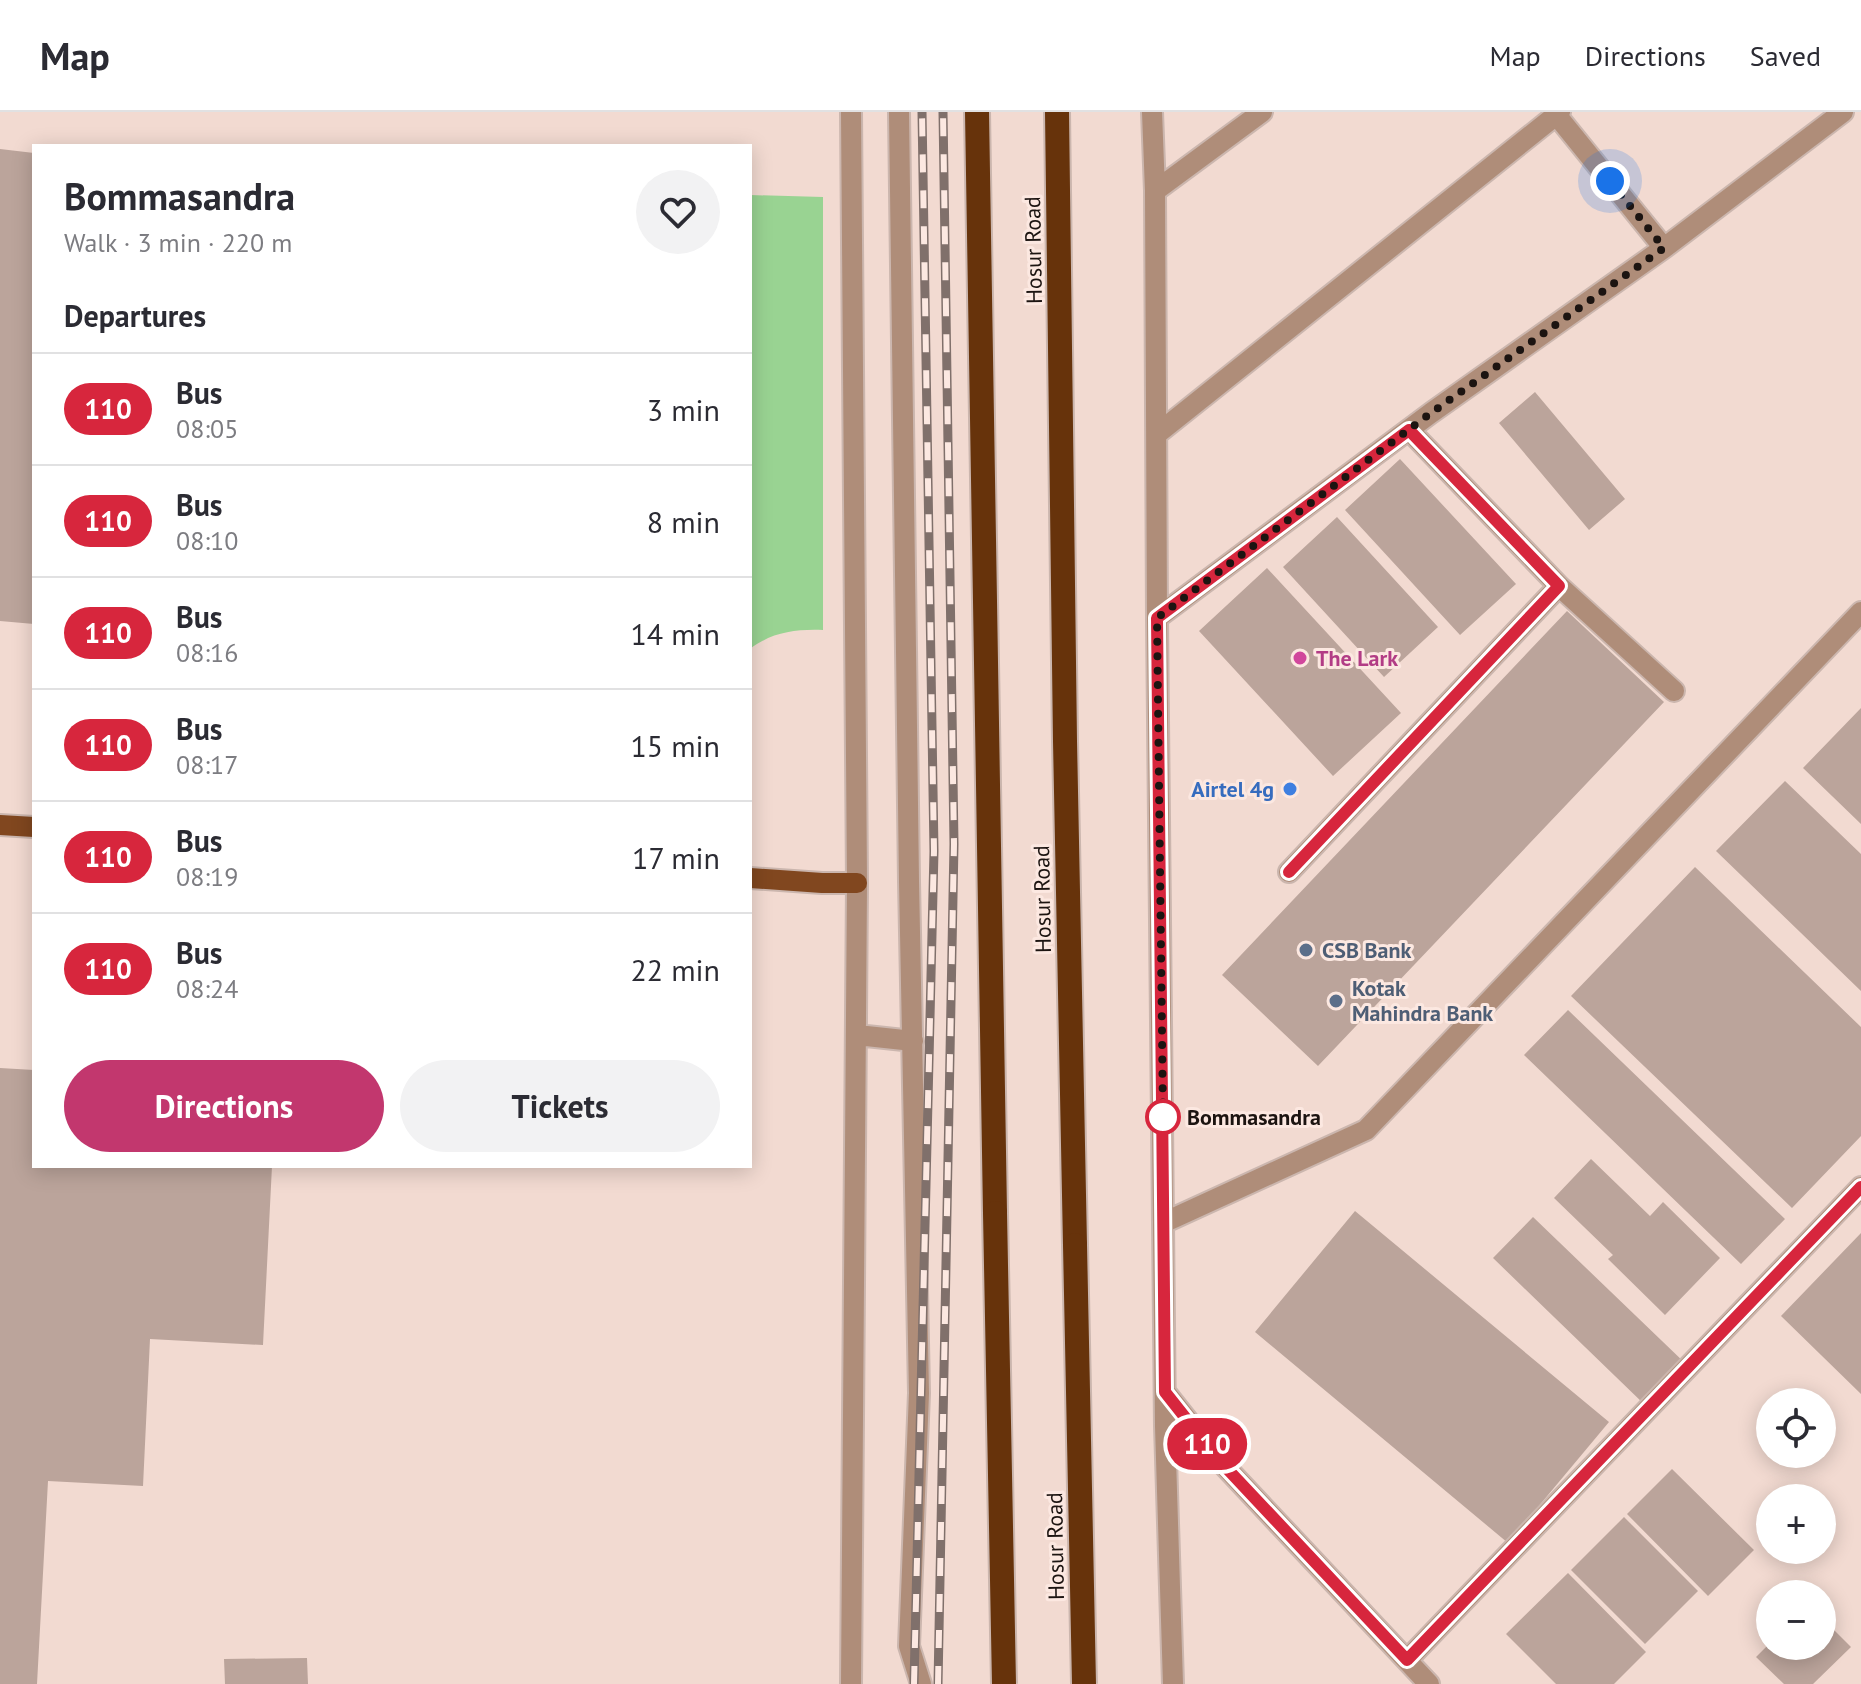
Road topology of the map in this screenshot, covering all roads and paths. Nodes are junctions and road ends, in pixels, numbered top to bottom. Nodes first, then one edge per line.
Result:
1 (851, 112) edge
2 (899, 112) edge
3 (977, 112) edge
4 (1057, 112) edge
5 (1152, 112) edge
6 (1262, 112) edge
7 (1843, 112) edge
8 (1557, 113) edge
9 (1155, 191) junction
10 (1664, 248) junction
11 (1409, 430) junction
12 (1157, 434) junction
13 (1559, 586) junction
14 (1861, 612) edge
15 (1157, 618) junction
16 (1674, 691) dead end
17 (0, 825) edge
18 (32, 827) edge
19 (1289, 872) dead end
20 (752, 878) edge
21 (857, 883) junction
22 (857, 1035) junction
23 (913, 1041) junction
24 (1861, 1187) edge
25 (1163, 1223) junction
26 (1165, 1392) junction
27 (1407, 1660) junction
28 (851, 1684) edge
29 (921, 1684) edge
30 (1004, 1684) edge
31 (1084, 1684) edge
32 (1173, 1684) edge
33 (1429, 1684) edge

1 - 21 street
2 - 23 street
3 - 30 highway, bridge
4 - 31 highway, Hosur Road, bridge
5 - 9 street
6 - 9 street
7 - 10 street
8 - 10 street
8 - 12 street
9 - 12 street
10 - 11 street
11 - 13 street
11 - 15 street
12 - 15 street
13 - 16 street
13 - 19 street
14 - 25 street
15 - 25 street
17 - 18 main road
20 - 21 main road
21 - 22 street
22 - 23 street
22 - 28 street
23 - 29 street
24 - 27 street
25 - 26 street
26 - 27 street
26 - 32 street
27 - 33 street

